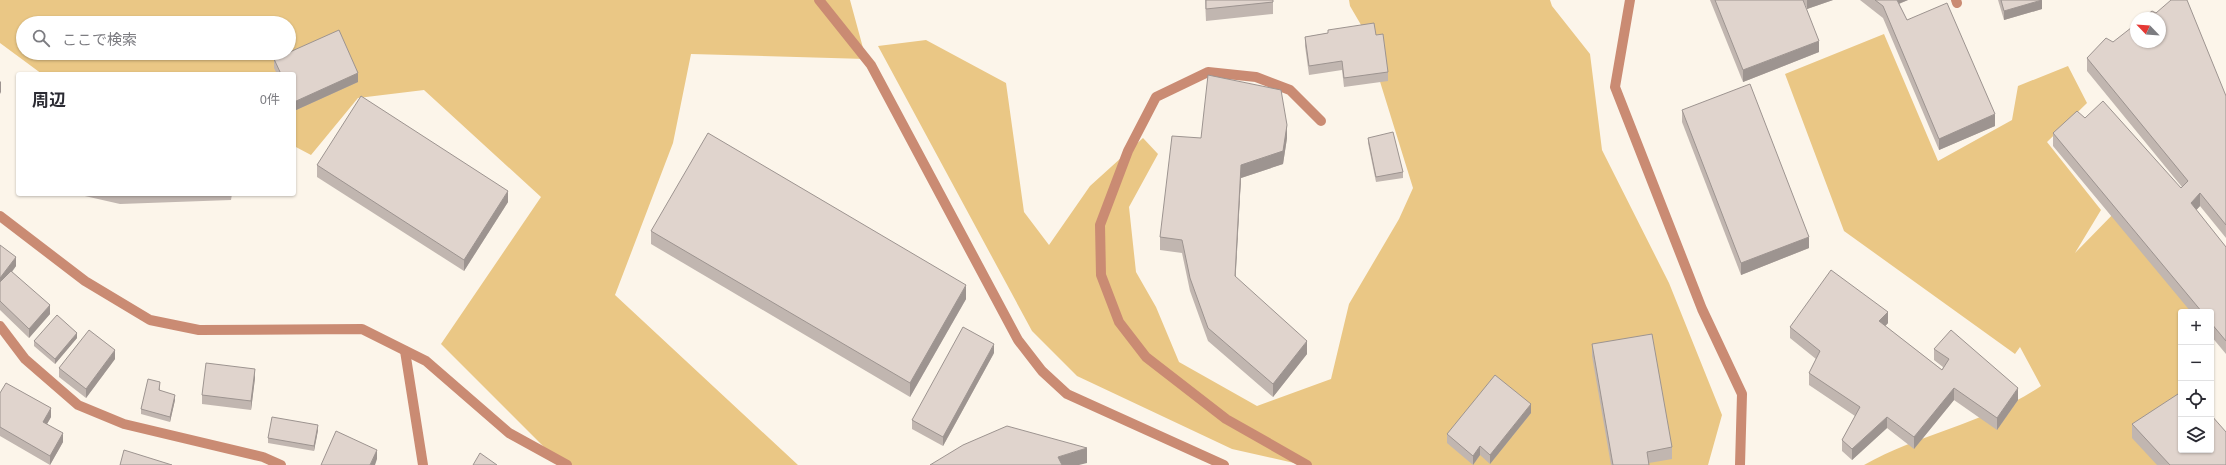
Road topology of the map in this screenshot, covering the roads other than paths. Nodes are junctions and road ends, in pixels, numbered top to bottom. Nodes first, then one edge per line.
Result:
1 (819, 0) edge
2 (1630, 0) edge
3 (1320, 121) dead end
4 (0, 216) edge
5 (0, 326) edge
6 (405, 351) junction
7 (282, 465) edge
8 (423, 465) edge
9 (567, 465) edge
10 (1224, 465) edge
11 (1307, 465) edge
12 (1740, 465) edge

1 - 10 street
2 - 12 street
3 - 11 street
4 - 6 street
5 - 7 street
6 - 8 street
6 - 9 street

